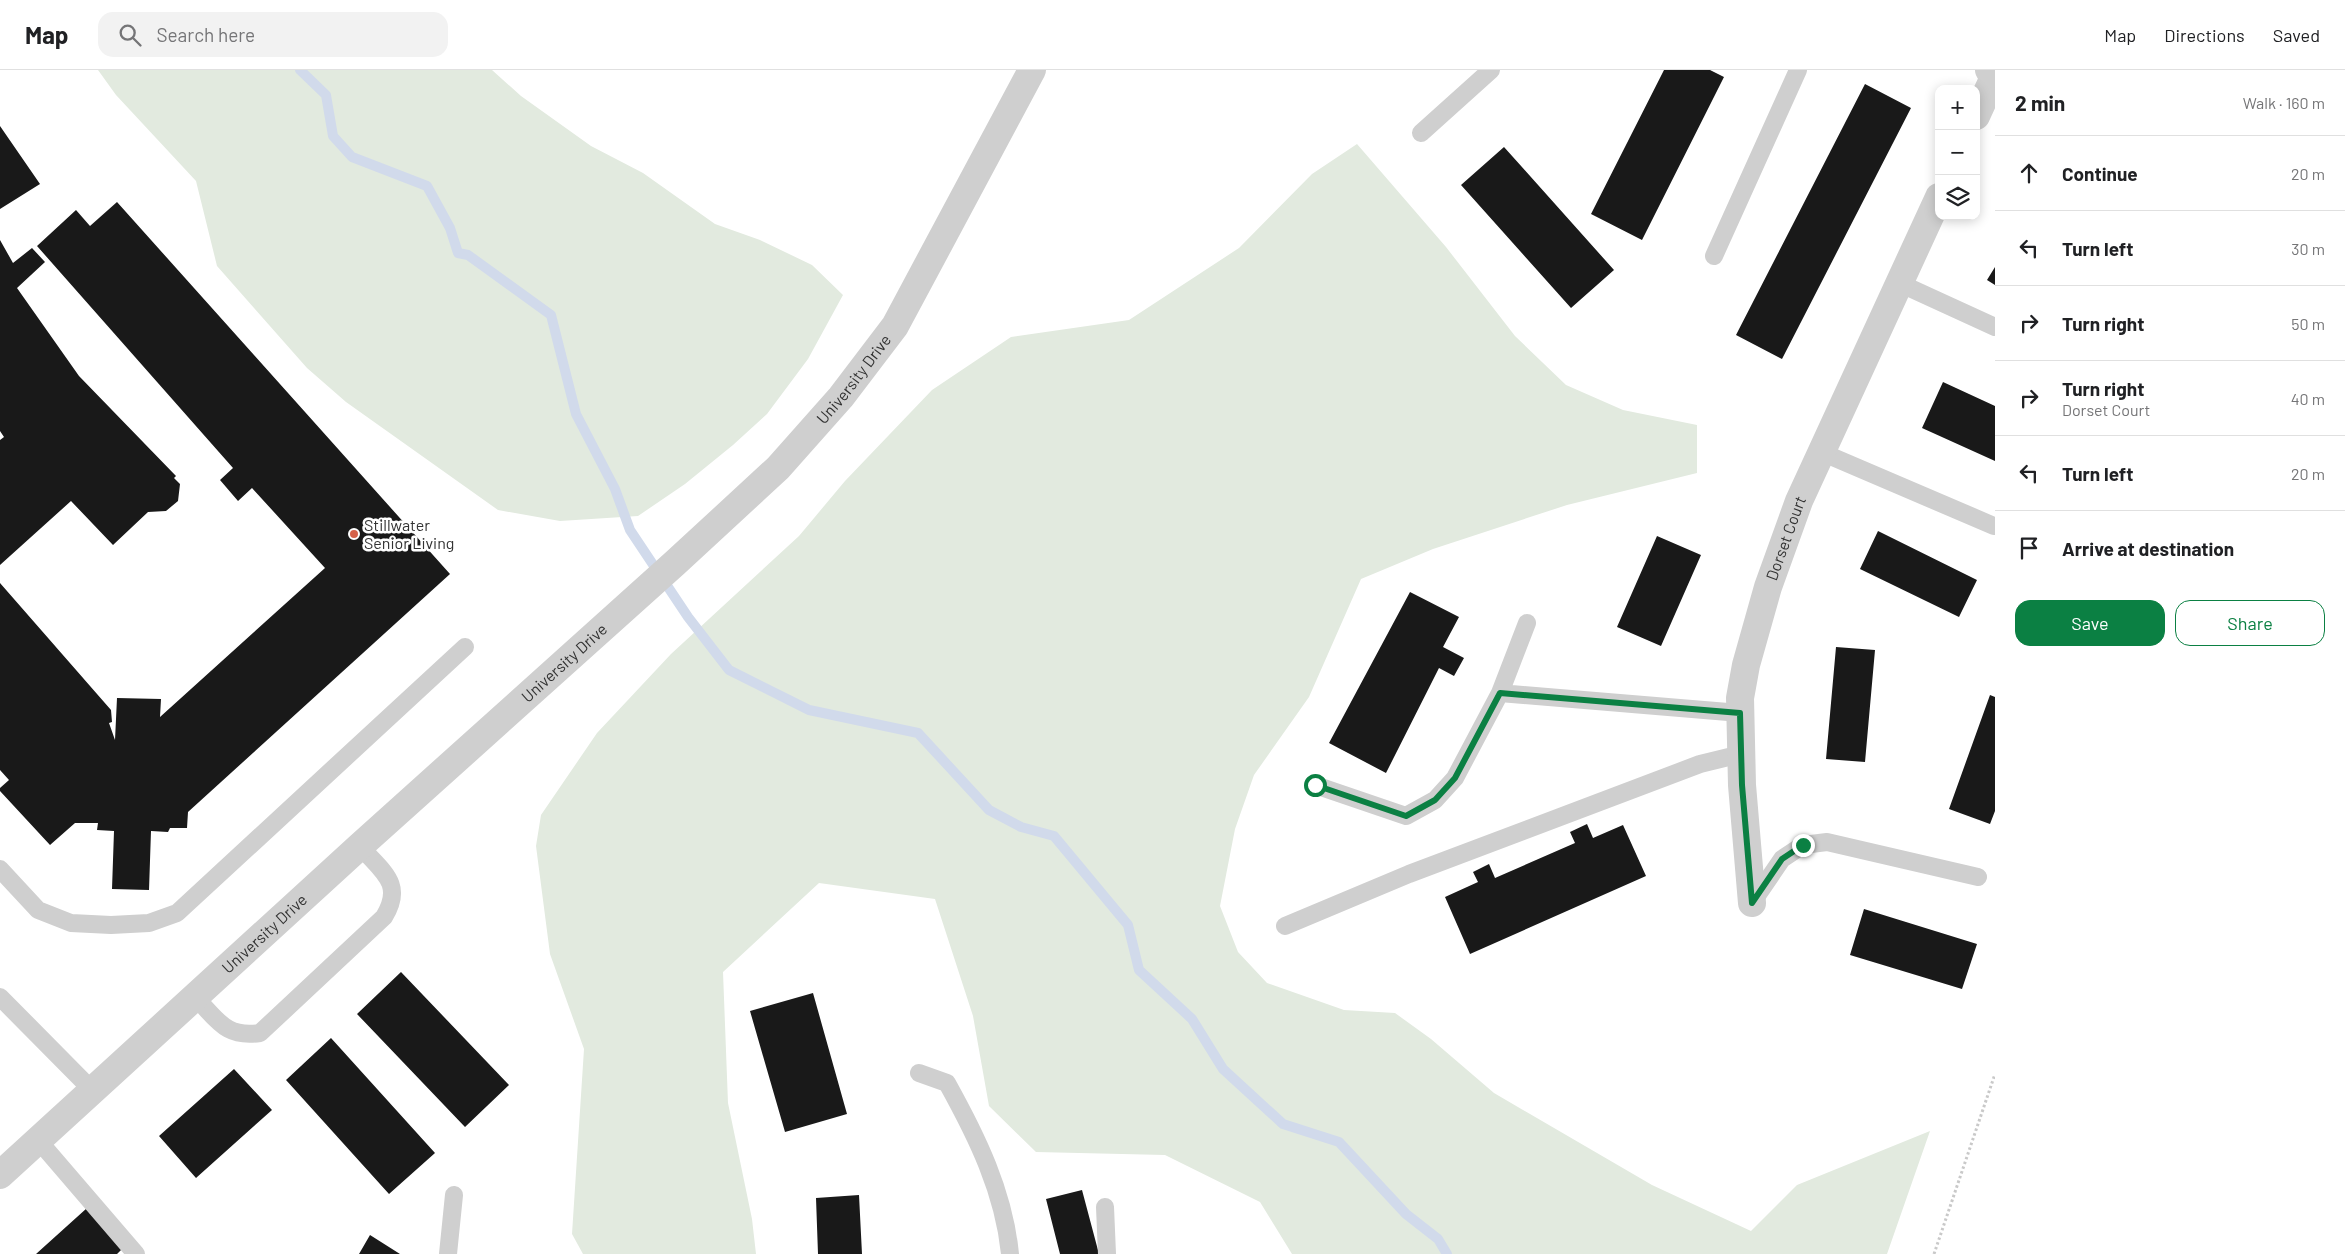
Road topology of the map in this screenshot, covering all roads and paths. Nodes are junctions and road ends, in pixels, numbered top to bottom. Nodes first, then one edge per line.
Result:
1 (1032, 70) edge
2 (1491, 70) edge
3 (1798, 70) edge
4 (1989, 70) edge
5 (1995, 74) edge
6 (1980, 107) edge
7 (1421, 133) dead end
8 (1935, 206) edge
9 (1714, 256) dead end
10 (1899, 283) junction
11 (1995, 327) edge
12 (1821, 452) junction
13 (1994, 526) dead end
14 (1526, 623) dead end
15 (464, 647) dead end
16 (1500, 693) junction
17 (1740, 713) junction
18 (1741, 754) junction
19 (1315, 785) dead end
20 (360, 846) junction
21 (0, 869) edge
22 (1978, 877) dead end
23 (1752, 903) joint
24 (1285, 926) dead end
25 (0, 997) edge
26 (195, 997) junction
27 (919, 1073) dead end
28 (1995, 1074) edge
29 (93, 1091) junction
30 (38, 1140) junction
31 (0, 1175) edge
32 (454, 1195) dead end
33 (1105, 1207) dead end
34 (136, 1254) edge
35 (448, 1254) edge
36 (1010, 1254) edge
37 (1107, 1254) edge
38 (1934, 1254) edge

1 - 20 street, University Drive
2 - 7 lane
3 - 9 lane
4 - 5 street
5 - 6 street
8 - 10 street, Dorset Court
10 - 11 lane
10 - 12 street, Dorset Court
12 - 13 lane
12 - 17 street, Dorset Court
14 - 16 lane
15 - 21 lane
16 - 17 lane
16 - 19 lane
17 - 18 street, Dorset Court
18 - 23 street, Dorset Court
18 - 24 lane
20 - 26 street, University Drive
20 - 26 lane
22 - 23 lane
25 - 29 lane
26 - 29 street, University Drive
27 - 36 lane
28 - 38 path
29 - 30 street, University Drive
30 - 31 street, University Drive
30 - 34 lane
32 - 35 lane
33 - 37 lane

